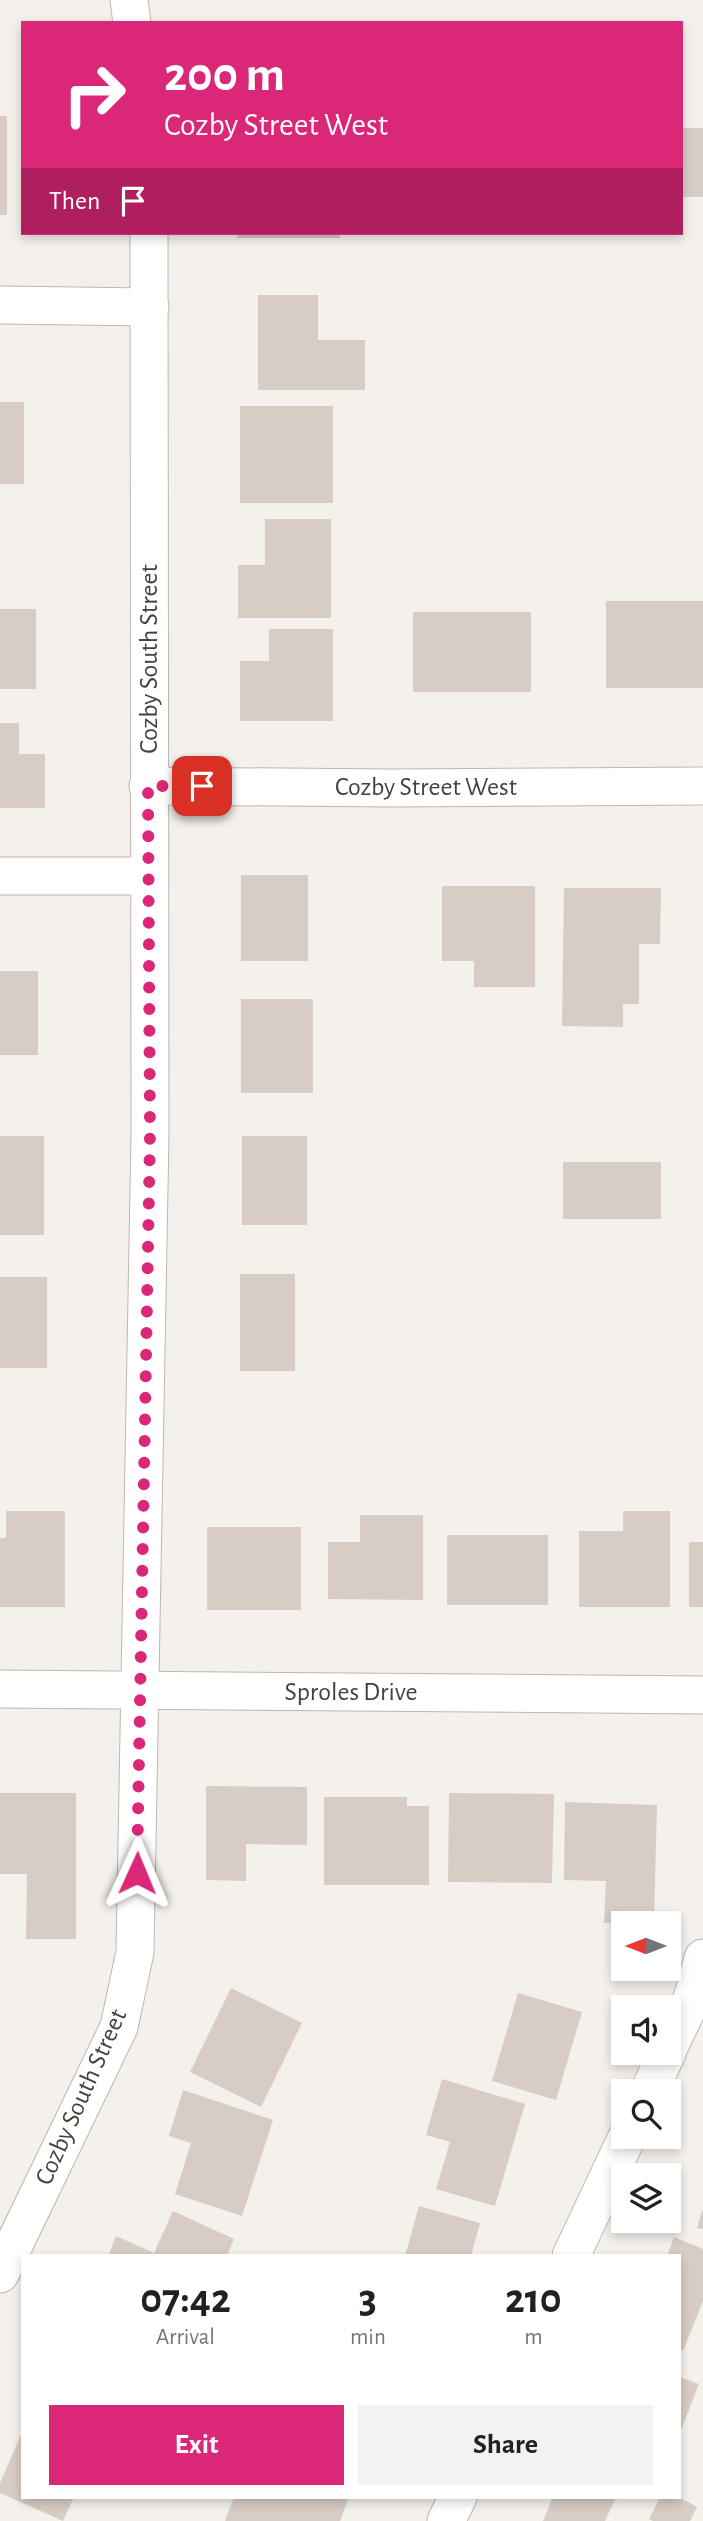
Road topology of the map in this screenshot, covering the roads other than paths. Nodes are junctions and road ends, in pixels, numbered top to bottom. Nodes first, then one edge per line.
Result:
1 (129, 0) edge
2 (132, 21) edge
3 (149, 235) edge
4 (0, 305) edge
5 (150, 307) junction
6 (148, 786) junction
7 (703, 786) edge
8 (0, 876) edge
9 (148, 876) junction
10 (0, 1689) edge
11 (141, 1690) junction
12 (703, 1695) edge
13 (703, 1958) edge
14 (681, 2023) edge
15 (621, 2149) edge
16 (572, 2254) edge
17 (3, 2259) edge
18 (457, 2499) edge
19 (446, 2521) edge

1 - 2 street
3 - 5 street, Cozby South Street
4 - 5 street
5 - 6 street, Cozby South Street
6 - 7 street, Cozby Street West
6 - 9 street, Cozby South Street
8 - 9 street
9 - 11 street, Cozby South Street
10 - 11 street, Sproles Drive
11 - 12 street, Sproles Drive
11 - 17 street, Cozby South Street
13 - 14 street
15 - 16 street
18 - 19 street

